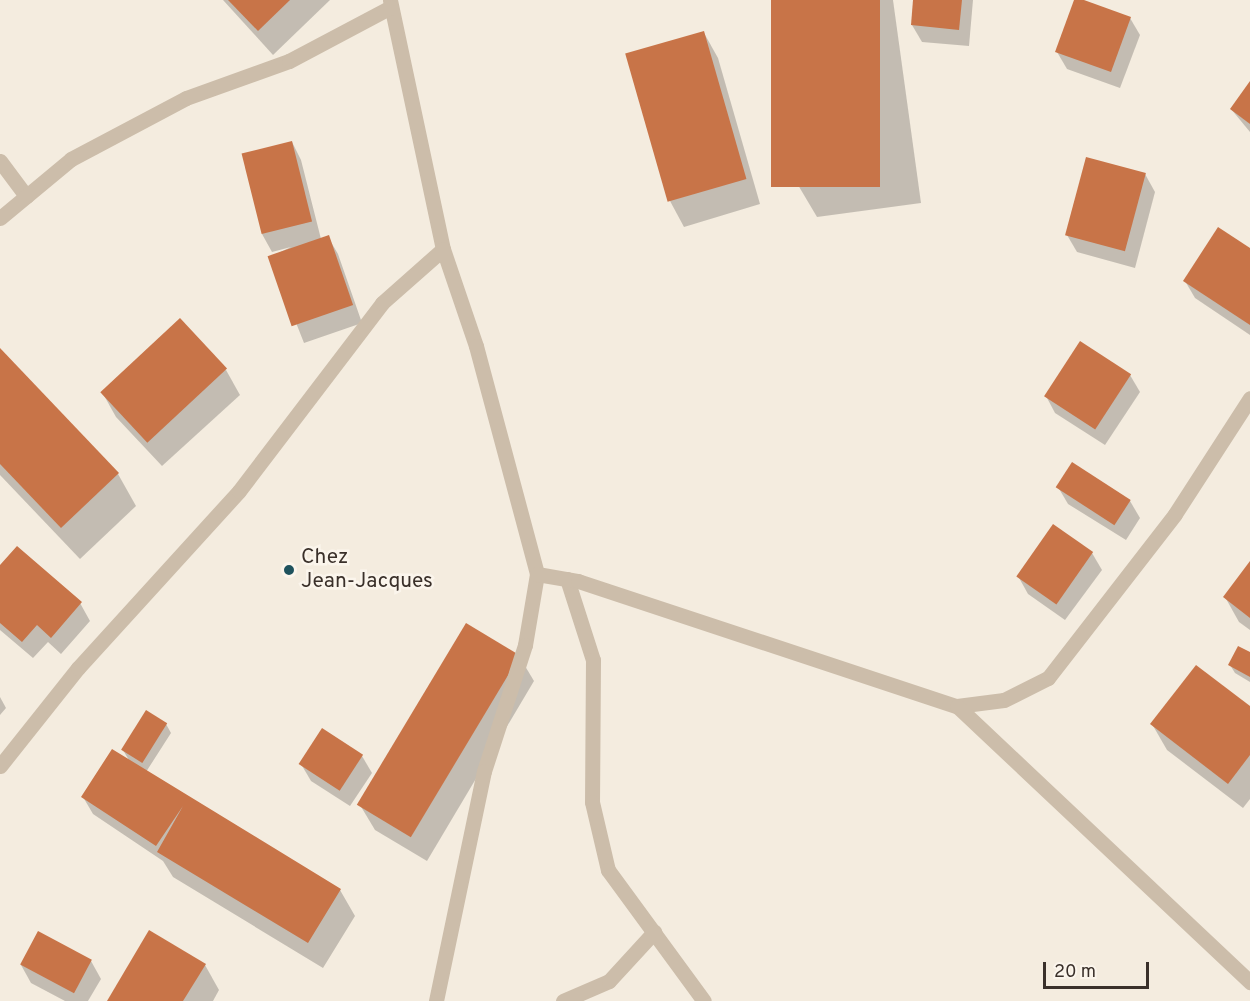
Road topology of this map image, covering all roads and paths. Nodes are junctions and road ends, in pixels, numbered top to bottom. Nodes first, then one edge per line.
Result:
1 (390, 4) edge
2 (0, 161) edge
3 (26, 196) junction
4 (0, 218) edge
5 (443, 249) junction
6 (1250, 398) edge
7 (537, 574) junction
8 (567, 579) junction
9 (957, 706) junction
10 (0, 766) edge
11 (654, 932) junction
12 (1250, 982) edge
13 (436, 1001) edge
14 (562, 1001) edge
15 (704, 1001) edge

1 - 3 street
1 - 5 street
2 - 3 street
3 - 4 street
5 - 7 street
5 - 10 street
6 - 9 street
7 - 8 street
7 - 13 street
8 - 9 street
8 - 11 street
9 - 12 street
11 - 14 street
11 - 15 street

